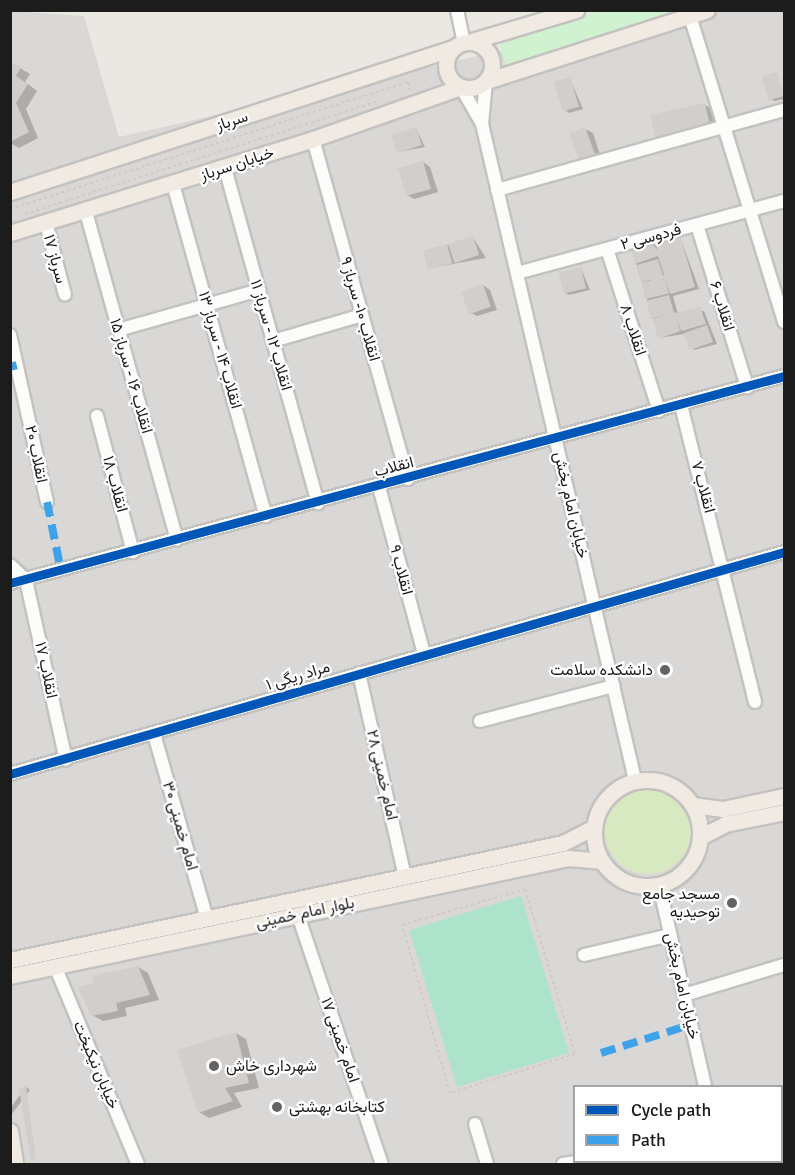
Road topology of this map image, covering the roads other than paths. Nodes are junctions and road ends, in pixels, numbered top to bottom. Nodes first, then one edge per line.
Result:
1 (457, 10) edge
2 (576, 10) edge
3 (707, 10) edge
4 (690, 16) junction
5 (463, 44) junction
6 (486, 81) junction
7 (461, 87) junction
8 (784, 110) edge
9 (482, 124) junction
10 (724, 127) junction
11 (313, 140) junction
12 (225, 168) junction
13 (173, 184) junction
14 (497, 190) junction
15 (10, 192) edge
16 (784, 201) edge
17 (752, 210) junction
18 (86, 212) junction
19 (46, 223) junction
20 (697, 225) junction
21 (10, 233) edge
22 (607, 249) junction
23 (517, 273) junction
24 (258, 290) junction
25 (65, 295) dead end
26 (207, 304) junction
27 (362, 315) junction
28 (784, 322) edge
29 (118, 330) junction
30 (10, 335) edge
31 (273, 341) junction
32 (784, 376) edge
33 (747, 387) junction
34 (681, 405) junction
35 (659, 411) junction
36 (97, 416) dead end
37 (556, 439) junction
38 (408, 479) junction
39 (379, 487) junction
40 (46, 502) dead end
41 (318, 503) junction
42 (266, 516) junction
43 (177, 540) junction
44 (133, 552) junction
45 (784, 552) edge
46 (10, 565) edge
47 (724, 568) junction
48 (27, 580) junction
49 (10, 583) edge
50 (594, 604) junction
51 (424, 654) junction
52 (359, 673) junction
53 (613, 686) junction
54 (754, 702) dead end
55 (480, 722) dead end
56 (154, 734) junction
57 (66, 760) junction
58 (10, 774) edge
59 (635, 780) junction
60 (784, 796) edge
61 (693, 805) junction
62 (784, 812) edge
63 (593, 828) junction
64 (700, 837) junction
65 (600, 861) junction
66 (405, 877) junction
67 (659, 885) junction
68 (298, 915) junction
69 (207, 919) junction
70 (670, 935) junction
71 (584, 956) dead end
72 (10, 960) edge
73 (784, 965) edge
74 (55, 966) junction
75 (10, 976) edge
76 (684, 995) junction
77 (705, 1085) edge
78 (475, 1124) dead end
79 (10, 1131) edge
80 (15, 1164) edge
81 (138, 1164) edge
82 (382, 1164) edge
83 (487, 1164) edge

1 - 5 street
2 - 5 main road, سرباز
3 - 4 main road
4 - 6 main road
4 - 10 street
5 - 6 main road
5 - 7 main road
5 - 15 main road, سرباز
6 - 7 main road
6 - 9 street
7 - 9 street
7 - 11 main road, خیابان سرباز
8 - 10 street
9 - 14 street, خیابان امام بخش
10 - 14 street
10 - 17 street
11 - 12 main road, خیابان سرباز
11 - 27 street, انقلاب ۱۰- سرباز ۹
12 - 13 main road, خیابان سرباز
12 - 24 street, انقلاب ۱۲ - سرباز ۱۱
13 - 18 main road, خیابان سرباز
13 - 26 street, انقلاب ۱۴ - سرباز ۱۳
14 - 23 street, خیابان امام بخش
16 - 17 street, فردوسی ۲
17 - 20 street, فردوسی ۲
17 - 28 street
18 - 19 main road, خیابان سرباز
18 - 29 street, انقلاب ۱۶ - سرباز ۱۵
19 - 21 main road, خیابان سرباز
19 - 25 street, سرباز ۱۷
20 - 22 street, فردوسی ۲
20 - 33 street, انقلاب ۶
22 - 23 street, فردوسی ۲
22 - 35 street, انقلاب ۸
23 - 37 street, خیابان امام بخش
24 - 26 street
24 - 31 street, انقلاب ۱۲ - سرباز ۱۱
26 - 29 street
26 - 42 street, انقلاب ۱۴ - سرباز ۱۳
27 - 31 street
27 - 38 street, انقلاب ۱۰- سرباز ۹
29 - 43 street, انقلاب ۱۶ - سرباز ۱۵
30 - 40 street, انقلاب ۲۰
31 - 41 street, انقلاب ۱۲ - سرباز ۱۱
32 - 33 street, انقلاب
33 - 34 street, انقلاب
34 - 35 street, انقلاب
34 - 47 street, انقلاب ۷
35 - 37 street, انقلاب
36 - 44 street, انقلاب ۱۸
37 - 38 street, انقلاب
37 - 50 street, خیابان امام بخش
38 - 39 street, انقلاب
39 - 41 street, انقلاب
39 - 51 street, انقلاب ۹
41 - 42 street, انقلاب
42 - 43 street, انقلاب
43 - 44 street, انقلاب
44 - 48 street, انقلاب
45 - 47 street, مراد ریگی ۱
46 - 48 street
47 - 50 street, مراد ریگی ۱
47 - 54 street, انقلاب ۷
48 - 49 street, انقلاب
48 - 57 street, انقلاب ۱۷
50 - 51 street, مراد ریگی ۱
50 - 53 street, خیابان امام بخش
51 - 52 street, مراد ریگی ۱
52 - 56 street, مراد ریگی ۱
52 - 66 street, امام خمینی ۲۸
53 - 55 street
53 - 59 street, خیابان امام بخش
56 - 57 street, مراد ریگی ۱
56 - 69 street, امام خمینی ۳۰
57 - 58 street, مراد ریگی ۱
59 - 61 main road
59 - 63 main road
60 - 61 main road
61 - 64 main road
62 - 64 main road
63 - 65 main road
63 - 66 main road, بلوار امام خمینی
64 - 67 main road
65 - 67 main road
65 - 68 main road, بلوار امام خمینی
66 - 69 main road, بلوار امام خمینی
67 - 70 street, خیابان امام بخش
68 - 74 main road, بلوار امام خمینی
68 - 82 street, امام خمینی ۱۷
69 - 72 main road, بلوار امام خمینی
70 - 71 street
70 - 76 street, خیابان امام بخش
73 - 76 street
74 - 75 main road, بلوار امام خمینی
74 - 81 street, خیابان نیکبخت
76 - 77 street, خیابان امام بخش
78 - 83 street
79 - 80 main road

